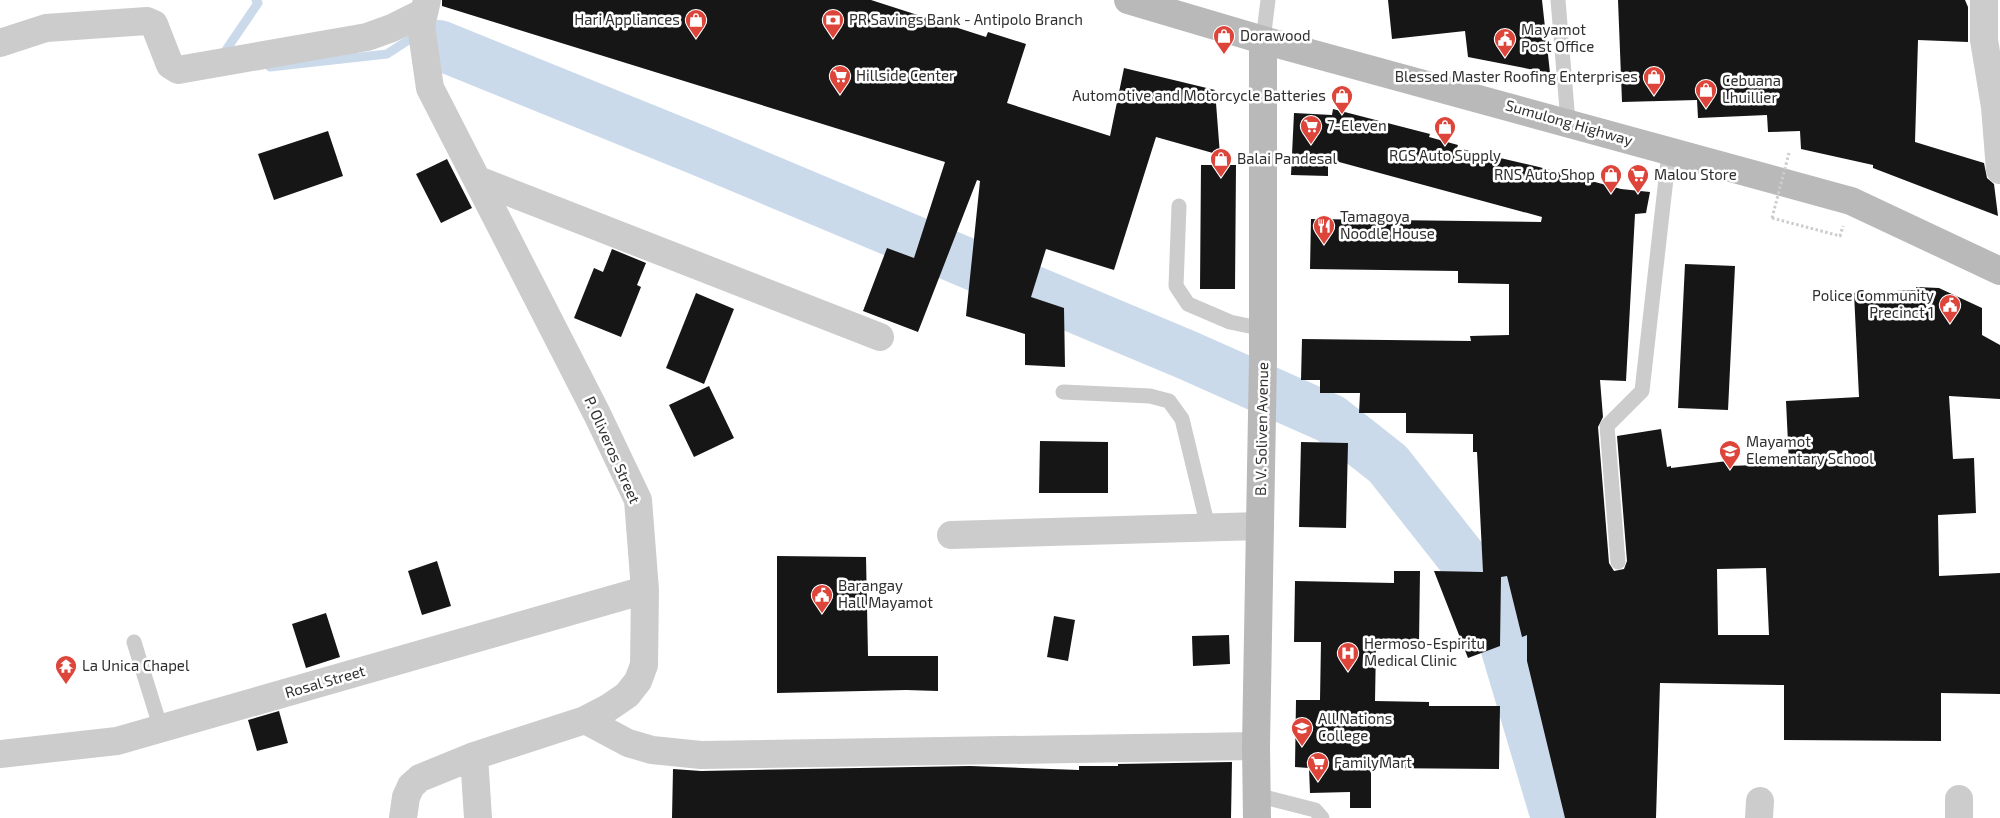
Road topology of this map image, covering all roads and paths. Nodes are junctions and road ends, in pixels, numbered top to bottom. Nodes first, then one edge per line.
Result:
1 (1128, 0) edge
2 (1268, 0) edge
3 (1558, 0) edge
4 (1984, 0) edge
5 (424, 13) edge
6 (1263, 40) junction
7 (0, 43) edge
8 (1568, 122) junction
9 (1669, 152) junction
10 (1789, 154) dead end
11 (2000, 170) edge
12 (478, 180) junction
13 (1178, 206) dead end
14 (1840, 236) dead end
15 (2000, 271) edge
16 (1262, 329) junction
17 (880, 337) dead end
18 (1063, 392) dead end
19 (1260, 526) junction
20 (1208, 527) junction
21 (951, 535) dead end
22 (1618, 562) dead end
23 (645, 590) junction
24 (134, 642) dead end
25 (585, 720) junction
26 (161, 729) junction
27 (1256, 746) junction
28 (3, 748) edge
29 (474, 756) junction
30 (1256, 807) edge
31 (403, 818) edge
32 (478, 818) edge
33 (1322, 818) edge

1 - 6 main road, Sumulong Highway
2 - 6 lane
3 - 8 lane
4 - 11 street
5 - 7 street
5 - 12 street, P. Oliveros Street
6 - 8 main road, Sumulong Highway
6 - 16 main road, B. V. Soliven Avenue
8 - 9 main road, Sumulong Highway
9 - 15 main road, Sumulong Highway
9 - 22 lane
10 - 14 path, bridge
12 - 17 street
12 - 23 street, P. Oliveros Street
13 - 16 lane
16 - 19 main road, B. V. Soliven Avenue
18 - 20 lane
19 - 20 street
19 - 27 main road, B. V. Soliven Avenue
20 - 21 street
23 - 25 street, P. Oliveros Street
23 - 26 street, Rosal Street
24 - 26 lane
25 - 27 street
25 - 29 street, P. Oliveros Street
26 - 28 street, Rosal Street
27 - 30 main road, B. V. Soliven Avenue
29 - 31 street, P. Oliveros Street
29 - 32 street
30 - 33 lane

